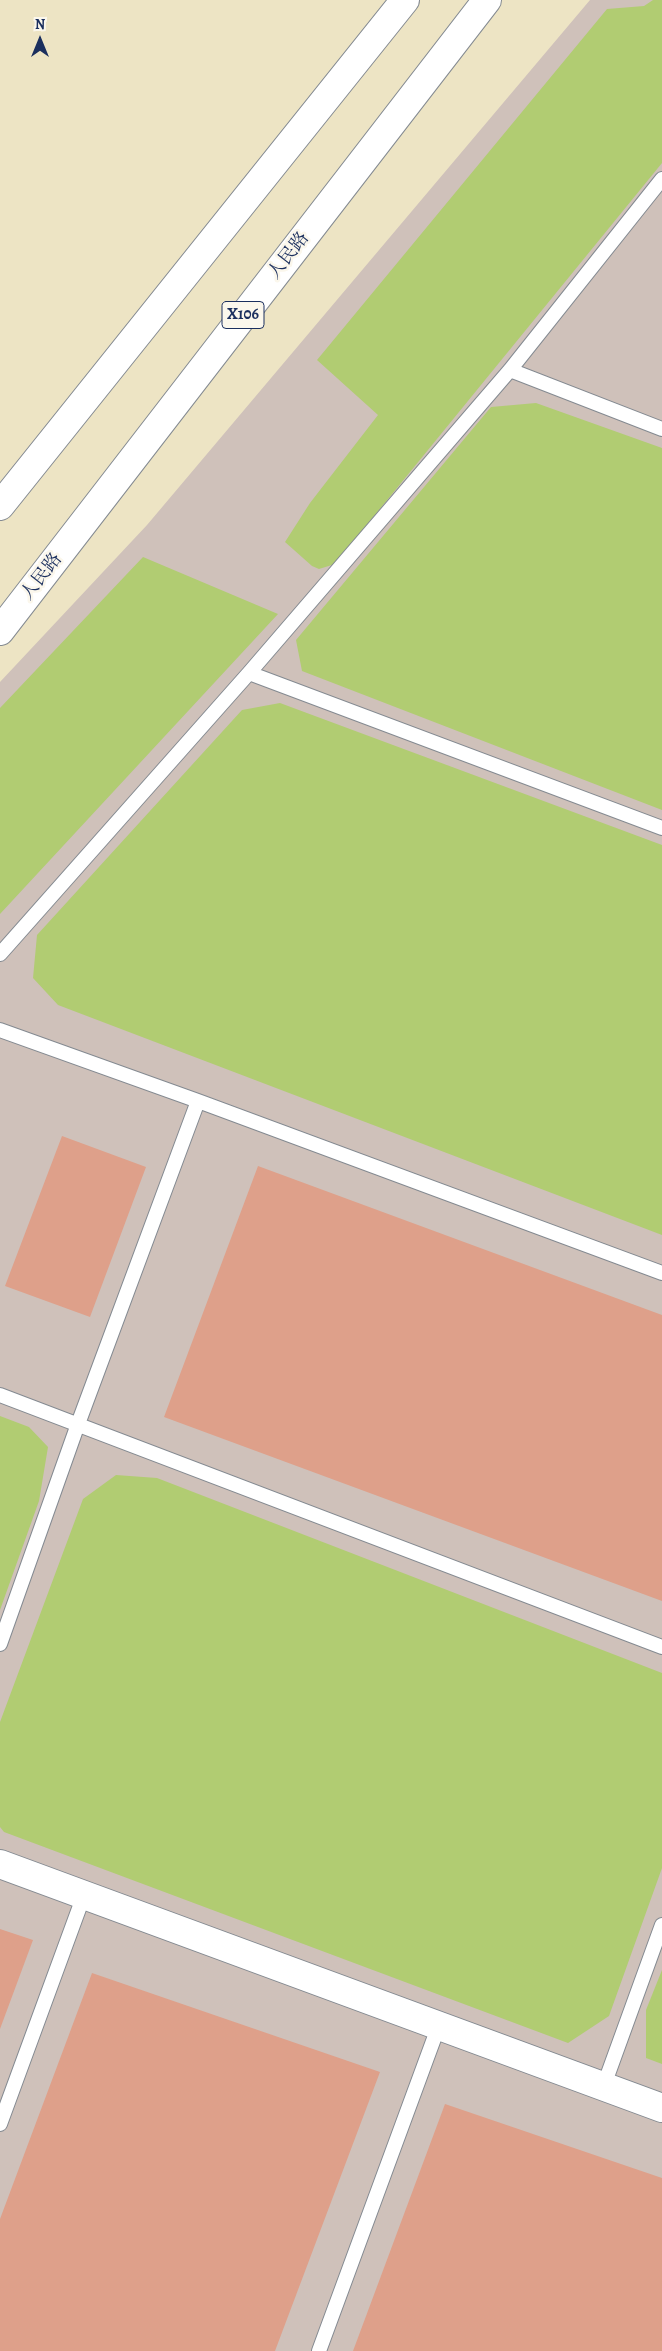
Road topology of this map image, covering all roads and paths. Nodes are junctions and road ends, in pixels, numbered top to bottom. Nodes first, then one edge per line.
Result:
1 (405, 0) edge
2 (487, 0) edge
3 (662, 179) edge
4 (510, 370) junction
5 (662, 429) edge
6 (0, 506) edge
7 (0, 630) edge
8 (250, 673) junction
9 (662, 828) edge
10 (0, 954) edge
11 (0, 1030) edge
12 (198, 1101) junction
13 (662, 1273) edge
14 (0, 1395) edge
15 (78, 1424) junction
16 (0, 1644) edge
17 (662, 1646) edge
18 (0, 1864) edge
19 (84, 1895) junction
20 (662, 1925) edge
21 (439, 2025) junction
22 (604, 2085) junction
23 (662, 2108) edge
24 (0, 2124) edge
25 (319, 2351) edge

1 - 6 main road
2 - 7 main road, 人民路 / X106
3 - 4 lane
4 - 5 lane
4 - 8 lane
8 - 9 lane
8 - 10 lane
11 - 12 lane
12 - 13 lane
12 - 15 lane
14 - 15 lane
15 - 16 lane
15 - 17 lane
18 - 19 main road
19 - 21 main road
19 - 24 lane
20 - 22 lane
21 - 22 main road
21 - 25 lane
22 - 23 main road

